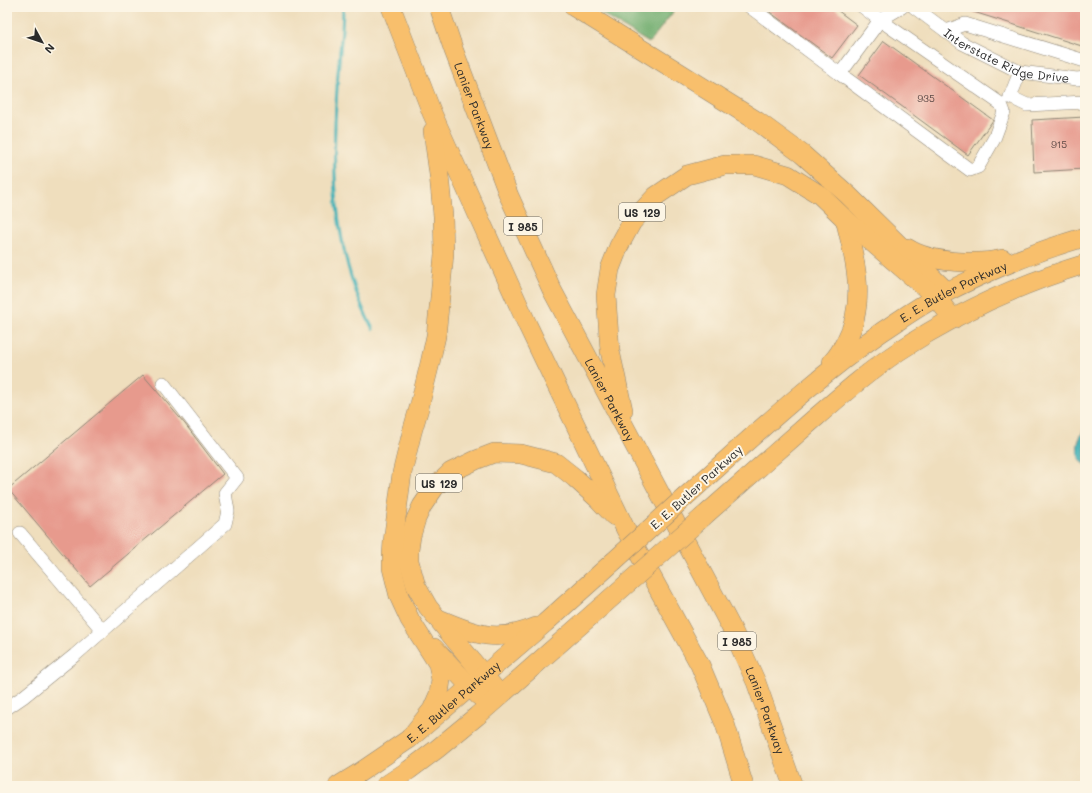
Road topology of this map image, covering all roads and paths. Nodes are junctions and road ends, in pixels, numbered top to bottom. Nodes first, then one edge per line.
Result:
1 (391, 7) edge
2 (439, 7) edge
3 (574, 7) edge
4 (750, 7) edge
5 (863, 7) edge
6 (902, 7) edge
7 (914, 7) edge
8 (880, 20) junction
9 (946, 31) junction
10 (1085, 61) edge
11 (1020, 72) junction
12 (840, 74) junction
13 (1085, 78) edge
14 (1005, 101) junction
15 (1085, 102) edge
16 (432, 113) junction
17 (845, 219) junction
18 (1085, 237) edge
19 (893, 239) junction
20 (1057, 245) junction
21 (1085, 264) edge
22 (942, 295) junction
23 (957, 317) junction
24 (163, 382) dead end
25 (786, 407) junction
26 (629, 435) junction
27 (626, 530) junction
28 (20, 533) dead end
29 (437, 618) junction
30 (544, 623) junction
31 (103, 631) junction
32 (418, 632) junction
33 (477, 681) junction
34 (494, 701) junction
35 (7, 708) edge
36 (409, 739) junction
37 (338, 786) edge
38 (385, 786) edge
39 (744, 786) edge
40 (793, 786) edge

1 - 16 highway, I 985
2 - 26 highway, Lanier Parkway / I 985
3 - 19 highway
4 - 12 street
5 - 8 street
6 - 8 street
7 - 9 street, Interstate Ridge Drive
8 - 12 street
8 - 14 street
9 - 10 street
9 - 11 street, Interstate Ridge Drive
11 - 13 street, Interstate Ridge Drive
11 - 14 street
12 - 14 street
14 - 15 street
16 - 27 highway, I 985
16 - 32 highway
17 - 22 highway
17 - 25 highway
17 - 26 highway, US 129
18 - 20 highway, E. E. Butler Parkway
19 - 20 highway
19 - 22 highway
20 - 22 highway, E. E. Butler Parkway
21 - 23 highway, E. E. Butler Parkway
22 - 23 highway
22 - 25 highway, E. E. Butler Parkway
23 - 34 highway, E. E. Butler Parkway, bridge
24 - 31 street
25 - 30 highway, E. E. Butler Parkway, bridge
26 - 40 highway, Lanier Parkway / I 985
27 - 29 highway, US 129
27 - 39 highway, I 985
28 - 31 street
29 - 30 highway
29 - 33 highway, US 129
30 - 33 highway, E. E. Butler Parkway
31 - 35 street
32 - 33 highway
32 - 36 highway
33 - 34 highway, US 129
33 - 36 highway, E. E. Butler Parkway
34 - 38 highway, E. E. Butler Parkway
36 - 37 highway, E. E. Butler Parkway

